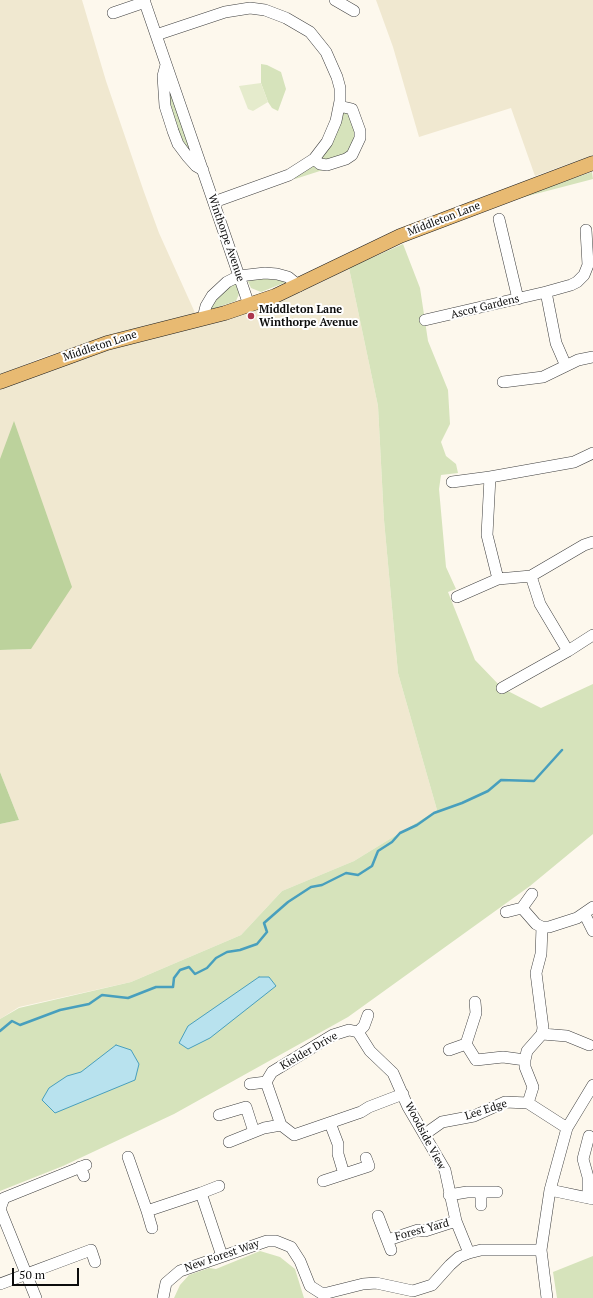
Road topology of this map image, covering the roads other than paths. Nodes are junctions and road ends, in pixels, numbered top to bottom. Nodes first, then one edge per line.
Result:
1 (335, 0) edge
2 (145, 1) edge
3 (266, 5) edge
4 (354, 11) dead end
5 (113, 13) dead end
6 (156, 35) junction
7 (166, 65) junction
8 (339, 106) junction
9 (314, 159) junction
10 (593, 163) edge
11 (203, 170) junction
12 (214, 202) junction
13 (498, 219) dead end
14 (586, 230) dead end
15 (239, 276) junction
16 (299, 286) junction
17 (546, 292) junction
18 (518, 299) junction
19 (249, 305) junction
20 (202, 318) junction
21 (425, 320) dead end
22 (593, 357) edge
23 (566, 366) junction
24 (0, 382) edge
25 (503, 382) dead end
26 (593, 453) edge
27 (490, 477) junction
28 (452, 482) dead end
29 (593, 542) edge
30 (531, 576) junction
31 (498, 579) junction
32 (457, 597) dead end
33 (593, 635) edge
34 (568, 651) junction
35 (502, 688) dead end
36 (532, 894) dead end
37 (522, 908) junction
38 (589, 911) edge
39 (506, 912) dead end
40 (542, 927) junction
41 (593, 931) edge
42 (475, 1002) dead end
43 (368, 1015) dead end
44 (358, 1032) junction
45 (542, 1034) junction
46 (466, 1044) junction
47 (589, 1045) dead end
48 (449, 1050) dead end
49 (525, 1060) junction
50 (266, 1082) junction
51 (250, 1084) dead end
52 (593, 1085) edge
53 (403, 1094) junction
54 (528, 1103) junction
55 (219, 1115) dead end
56 (330, 1123) junction
57 (281, 1125) junction
58 (567, 1128) junction
59 (254, 1132) junction
60 (425, 1134) junction
61 (589, 1136) dead end
62 (236, 1142) dead end
63 (128, 1157) dead end
64 (366, 1158) dead end
65 (83, 1169) dead end
66 (344, 1174) junction
67 (323, 1181) dead end
68 (219, 1186) dead end
69 (550, 1190) junction
70 (481, 1192) junction
71 (497, 1192) dead end
72 (201, 1193) junction
73 (449, 1195) junction
74 (591, 1198) edge
75 (481, 1205) dead end
76 (146, 1211) junction
77 (378, 1216) dead end
78 (456, 1221) junction
79 (152, 1228) dead end
80 (541, 1250) junction
81 (469, 1253) junction
82 (222, 1256) junction
83 (95, 1262) dead end
84 (26, 1275) junction
85 (0, 1284) edge
86 (424, 1293) edge
87 (316, 1294) edge
88 (36, 1298) edge
89 (163, 1298) edge
90 (547, 1298) edge

1 - 4 street
2 - 5 street
2 - 6 street, Winthorpe Avenue
3 - 6 street
3 - 8 street
6 - 7 street, Winthorpe Avenue
7 - 11 street, Winthorpe Avenue
7 - 11 street, Winthorpe Avenue
8 - 9 street
8 - 9 street
9 - 12 street
10 - 16 main road, Middleton Lane
11 - 12 street, Winthorpe Avenue
12 - 15 street, Winthorpe Avenue
13 - 18 street
14 - 17 street, Ascot Gardens
15 - 16 street
15 - 19 street, Winthorpe Avenue
15 - 20 street
16 - 19 main road, Middleton Lane
17 - 18 street, Ascot Gardens
17 - 23 street
18 - 21 street, Ascot Gardens
19 - 20 main road, Middleton Lane
20 - 24 main road, Middleton Lane
22 - 23 street
23 - 25 street
26 - 27 street
27 - 28 street
27 - 31 street
29 - 30 street
30 - 31 street
30 - 34 street
31 - 32 street
33 - 34 street
34 - 35 street
36 - 37 street
37 - 39 street
37 - 40 street
38 - 40 street
38 - 41 street
40 - 45 street
42 - 46 street
43 - 44 street
44 - 50 street, Kielder Drive
44 - 53 street, Woodside View
45 - 47 street
45 - 49 street
46 - 48 street
46 - 49 street
49 - 54 street
50 - 51 street
50 - 57 street
52 - 58 street
53 - 56 street
53 - 60 street, Woodside View
54 - 58 street
54 - 60 street, Lee Edge
55 - 59 street
56 - 57 street
56 - 66 street
57 - 59 street
58 - 69 street
59 - 62 street
60 - 73 street, Woodside View
61 - 74 street
63 - 76 street
64 - 66 street
65 - 84 street
66 - 67 street
68 - 72 street
69 - 74 street
69 - 80 street
70 - 71 street
70 - 73 street
70 - 75 street
72 - 76 street
72 - 82 street
73 - 78 street, Woodside View
76 - 79 street
77 - 78 street, Forest Yard
78 - 81 street, Woodside View
80 - 81 street, New Forest Way
80 - 90 street
81 - 86 street, New Forest Way
82 - 87 street, New Forest Way
82 - 89 street, New Forest Way
83 - 84 street
84 - 85 street
84 - 88 street
86 - 87 street, New Forest Way

